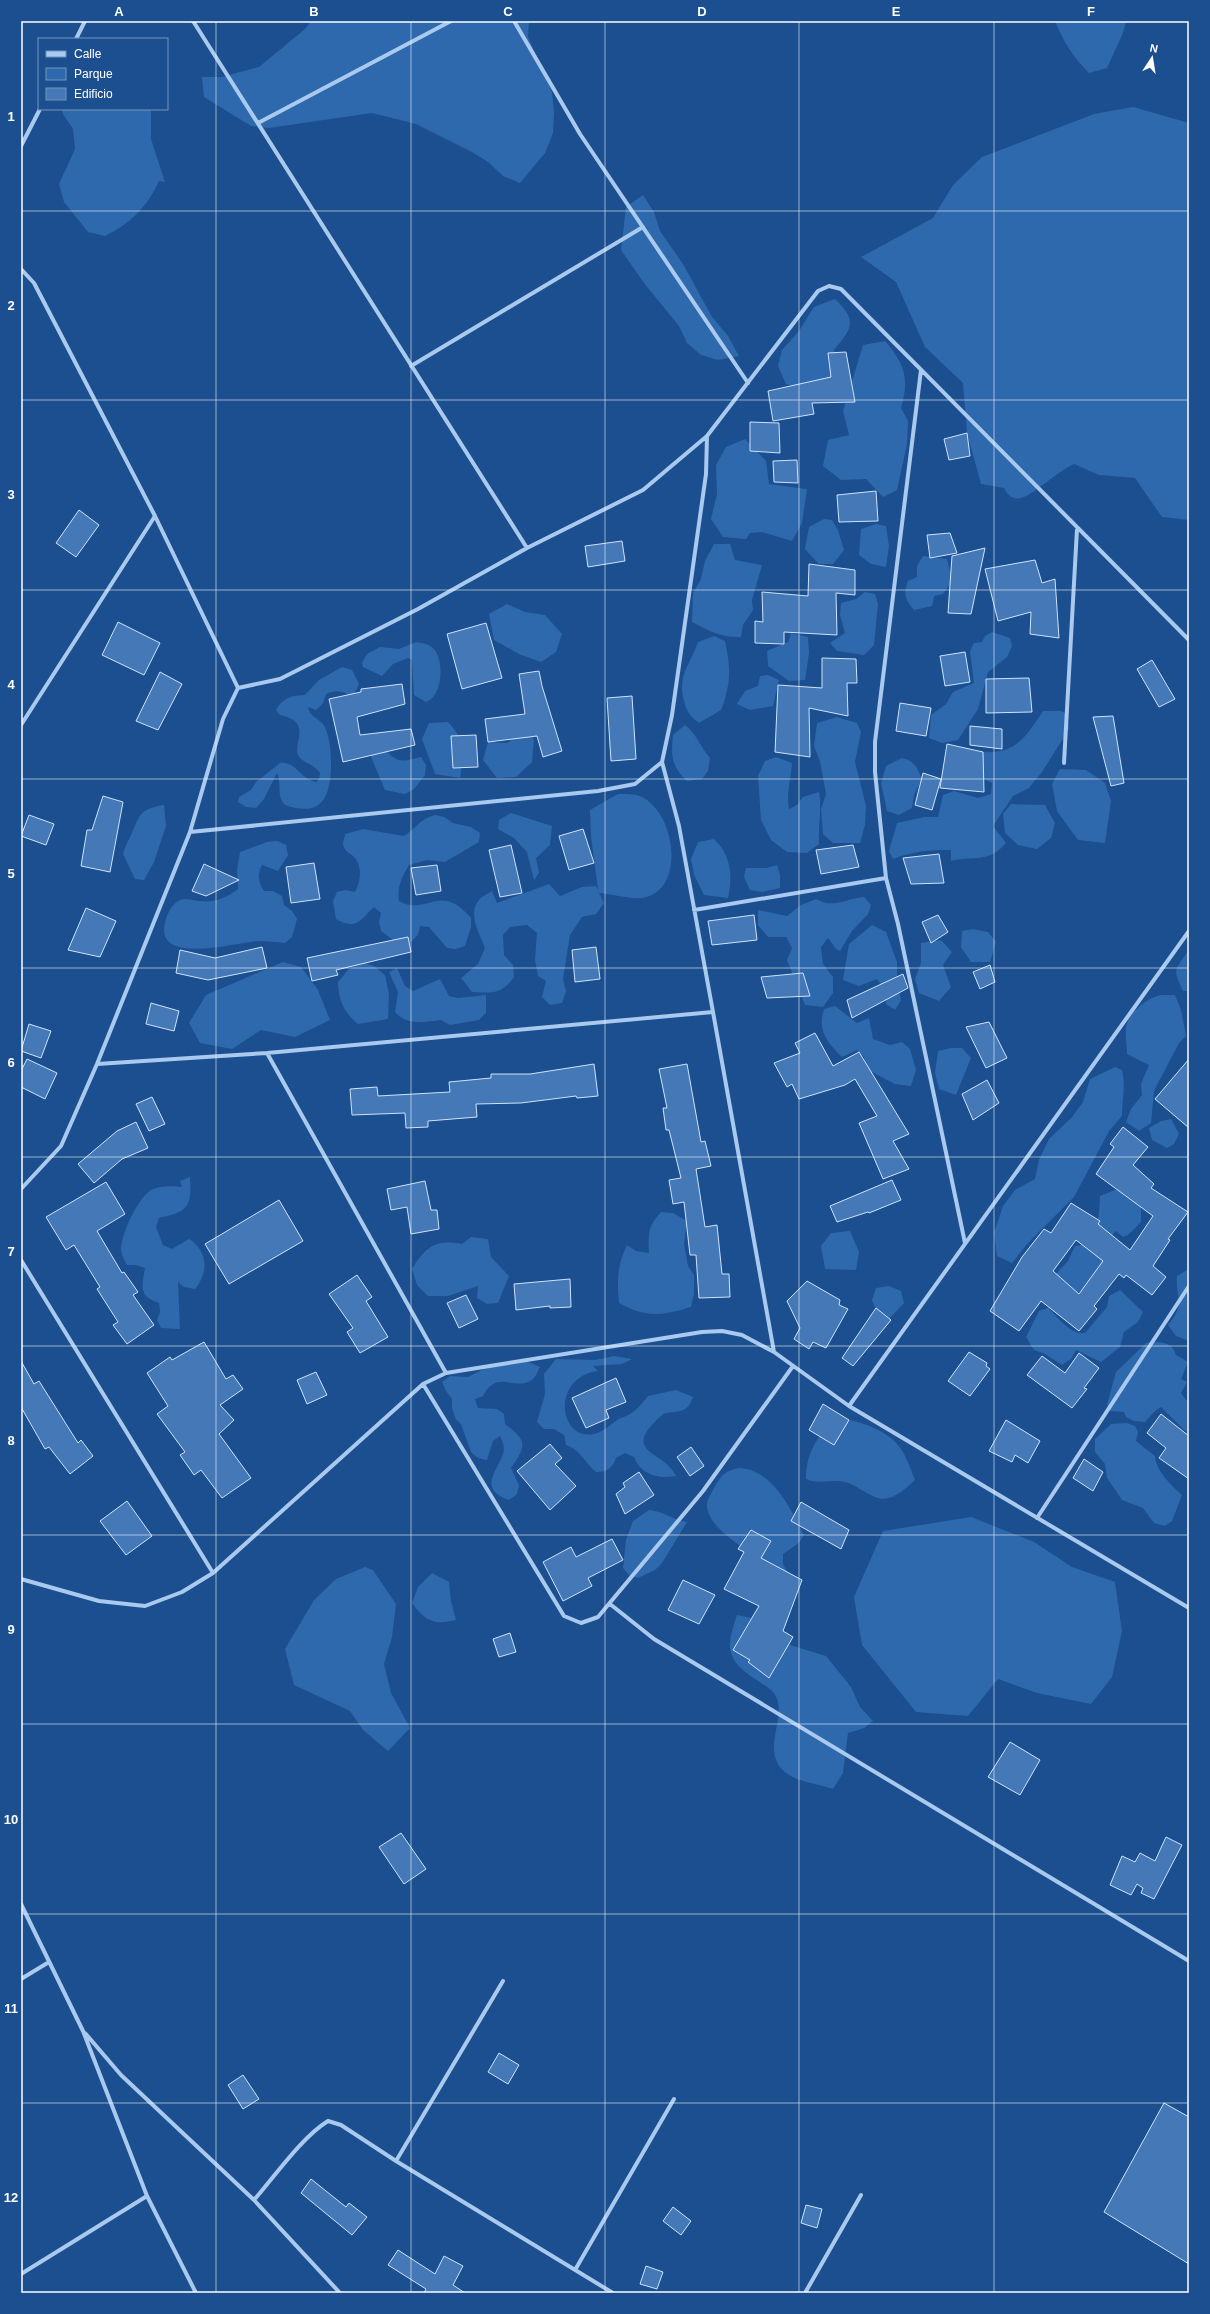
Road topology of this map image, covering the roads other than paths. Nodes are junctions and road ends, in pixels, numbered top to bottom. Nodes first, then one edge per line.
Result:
1 (85, 21) edge
2 (193, 21) edge
3 (451, 21) edge
4 (514, 21) edge
5 (76, 38) edge
6 (39, 110) edge
7 (258, 123) junction
8 (21, 146) edge
9 (643, 227) junction
10 (21, 269) edge
11 (411, 366) junction
12 (921, 370) junction
13 (748, 383) junction
14 (707, 436) junction
15 (154, 516) junction
16 (1077, 529) junction
17 (527, 548) junction
18 (1189, 640) edge
19 (238, 688) junction
20 (21, 725) edge
21 (662, 762) junction
22 (1064, 763) dead end
23 (190, 832) junction
24 (886, 878) junction
25 (694, 910) junction
26 (1189, 931) edge
27 (713, 1012) junction
28 (267, 1053) junction
29 (98, 1064) junction
30 (21, 1189) edge
31 (965, 1244) junction
32 (21, 1260) edge
33 (1189, 1286) edge
34 (774, 1352) junction
35 (793, 1366) junction
36 (446, 1373) junction
37 (423, 1384) junction
38 (849, 1406) junction
39 (1037, 1518) junction
40 (213, 1573) junction
41 (21, 1579) edge
42 (610, 1604) junction
43 (1189, 1608) edge
44 (21, 1904) edge
45 (1189, 1961) edge
46 (49, 1962) junction
47 (21, 1979) edge
48 (503, 1981) dead end
49 (83, 2031) junction
50 (674, 2099) dead end
51 (396, 2161) junction
52 (861, 2195) dead end
53 (147, 2196) junction
54 (254, 2200) junction
55 (575, 2270) junction
56 (21, 2274) edge
57 (196, 2293) edge
58 (340, 2293) edge
59 (613, 2293) edge
60 (805, 2293) edge

1 - 5 street
2 - 7 street
3 - 7 street
4 - 9 street
6 - 8 street
7 - 11 street
9 - 11 street
9 - 13 street
10 - 15 street
11 - 17 street
12 - 13 street
12 - 16 street
12 - 24 street
13 - 14 street
14 - 17 street
14 - 21 street
15 - 19 street
15 - 20 street
16 - 18 street
16 - 22 street
17 - 19 street
19 - 23 street
21 - 23 street
21 - 25 street
23 - 29 street
24 - 25 street
24 - 31 street
25 - 27 street
26 - 31 street
27 - 28 street
27 - 34 street
28 - 29 street
28 - 36 street
29 - 30 street
31 - 38 street
32 - 40 street
33 - 39 street
34 - 35 street
34 - 36 street
35 - 38 street
35 - 42 street
36 - 37 street
37 - 40 street
37 - 42 street
38 - 39 street
39 - 43 street
40 - 41 street
42 - 45 street
44 - 46 street
46 - 47 street
46 - 49 street
48 - 51 street
49 - 53 street
49 - 54 street
50 - 55 street
51 - 54 street
51 - 55 street
52 - 60 street
53 - 56 street
53 - 57 street
54 - 58 street
55 - 59 street

